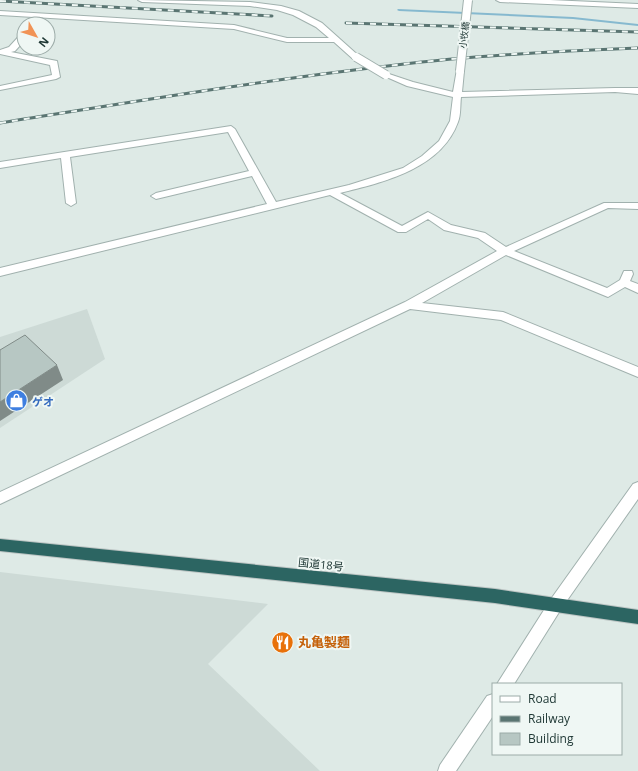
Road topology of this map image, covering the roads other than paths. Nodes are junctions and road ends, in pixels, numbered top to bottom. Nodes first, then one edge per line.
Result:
1 (142, 0) edge
2 (468, 0) edge
3 (500, 0) edge
4 (638, 6) edge
5 (0, 13) edge
6 (33, 16) edge
7 (56, 17) edge
8 (335, 40) junction
9 (16, 45) edge
10 (1, 52) edge
11 (0, 88) edge
12 (638, 91) edge
13 (457, 95) junction
14 (65, 155) junction
15 (0, 165) edge
16 (255, 173) junction
17 (331, 192) junction
18 (156, 196) dead end
19 (72, 203) dead end
20 (273, 206) junction
21 (638, 206) edge
22 (505, 251) junction
23 (0, 272) edge
24 (638, 289) edge
25 (409, 306) junction
26 (638, 372) edge
27 (638, 488) edge
28 (0, 498) edge
29 (0, 545) edge
30 (556, 604) junction
31 (638, 617) edge
32 (506, 683) edge
33 (492, 703) edge
34 (446, 771) edge

1 - 8 street
2 - 13 street, 小牧橋, bridge
3 - 4 street
5 - 6 street
7 - 8 street
8 - 13 street, bridge
9 - 10 street
10 - 11 street
12 - 13 street
13 - 17 street, 小牧橋
14 - 15 street
14 - 16 street
14 - 19 street
16 - 18 street
16 - 20 street
17 - 20 street, 小牧橋
17 - 22 street
20 - 23 street, 小牧橋
21 - 22 street
22 - 24 street
22 - 25 street
25 - 26 street
25 - 28 street
27 - 30 street
29 - 30 highway, 国道18号
30 - 31 highway, 国道18号
30 - 32 street
33 - 34 street

